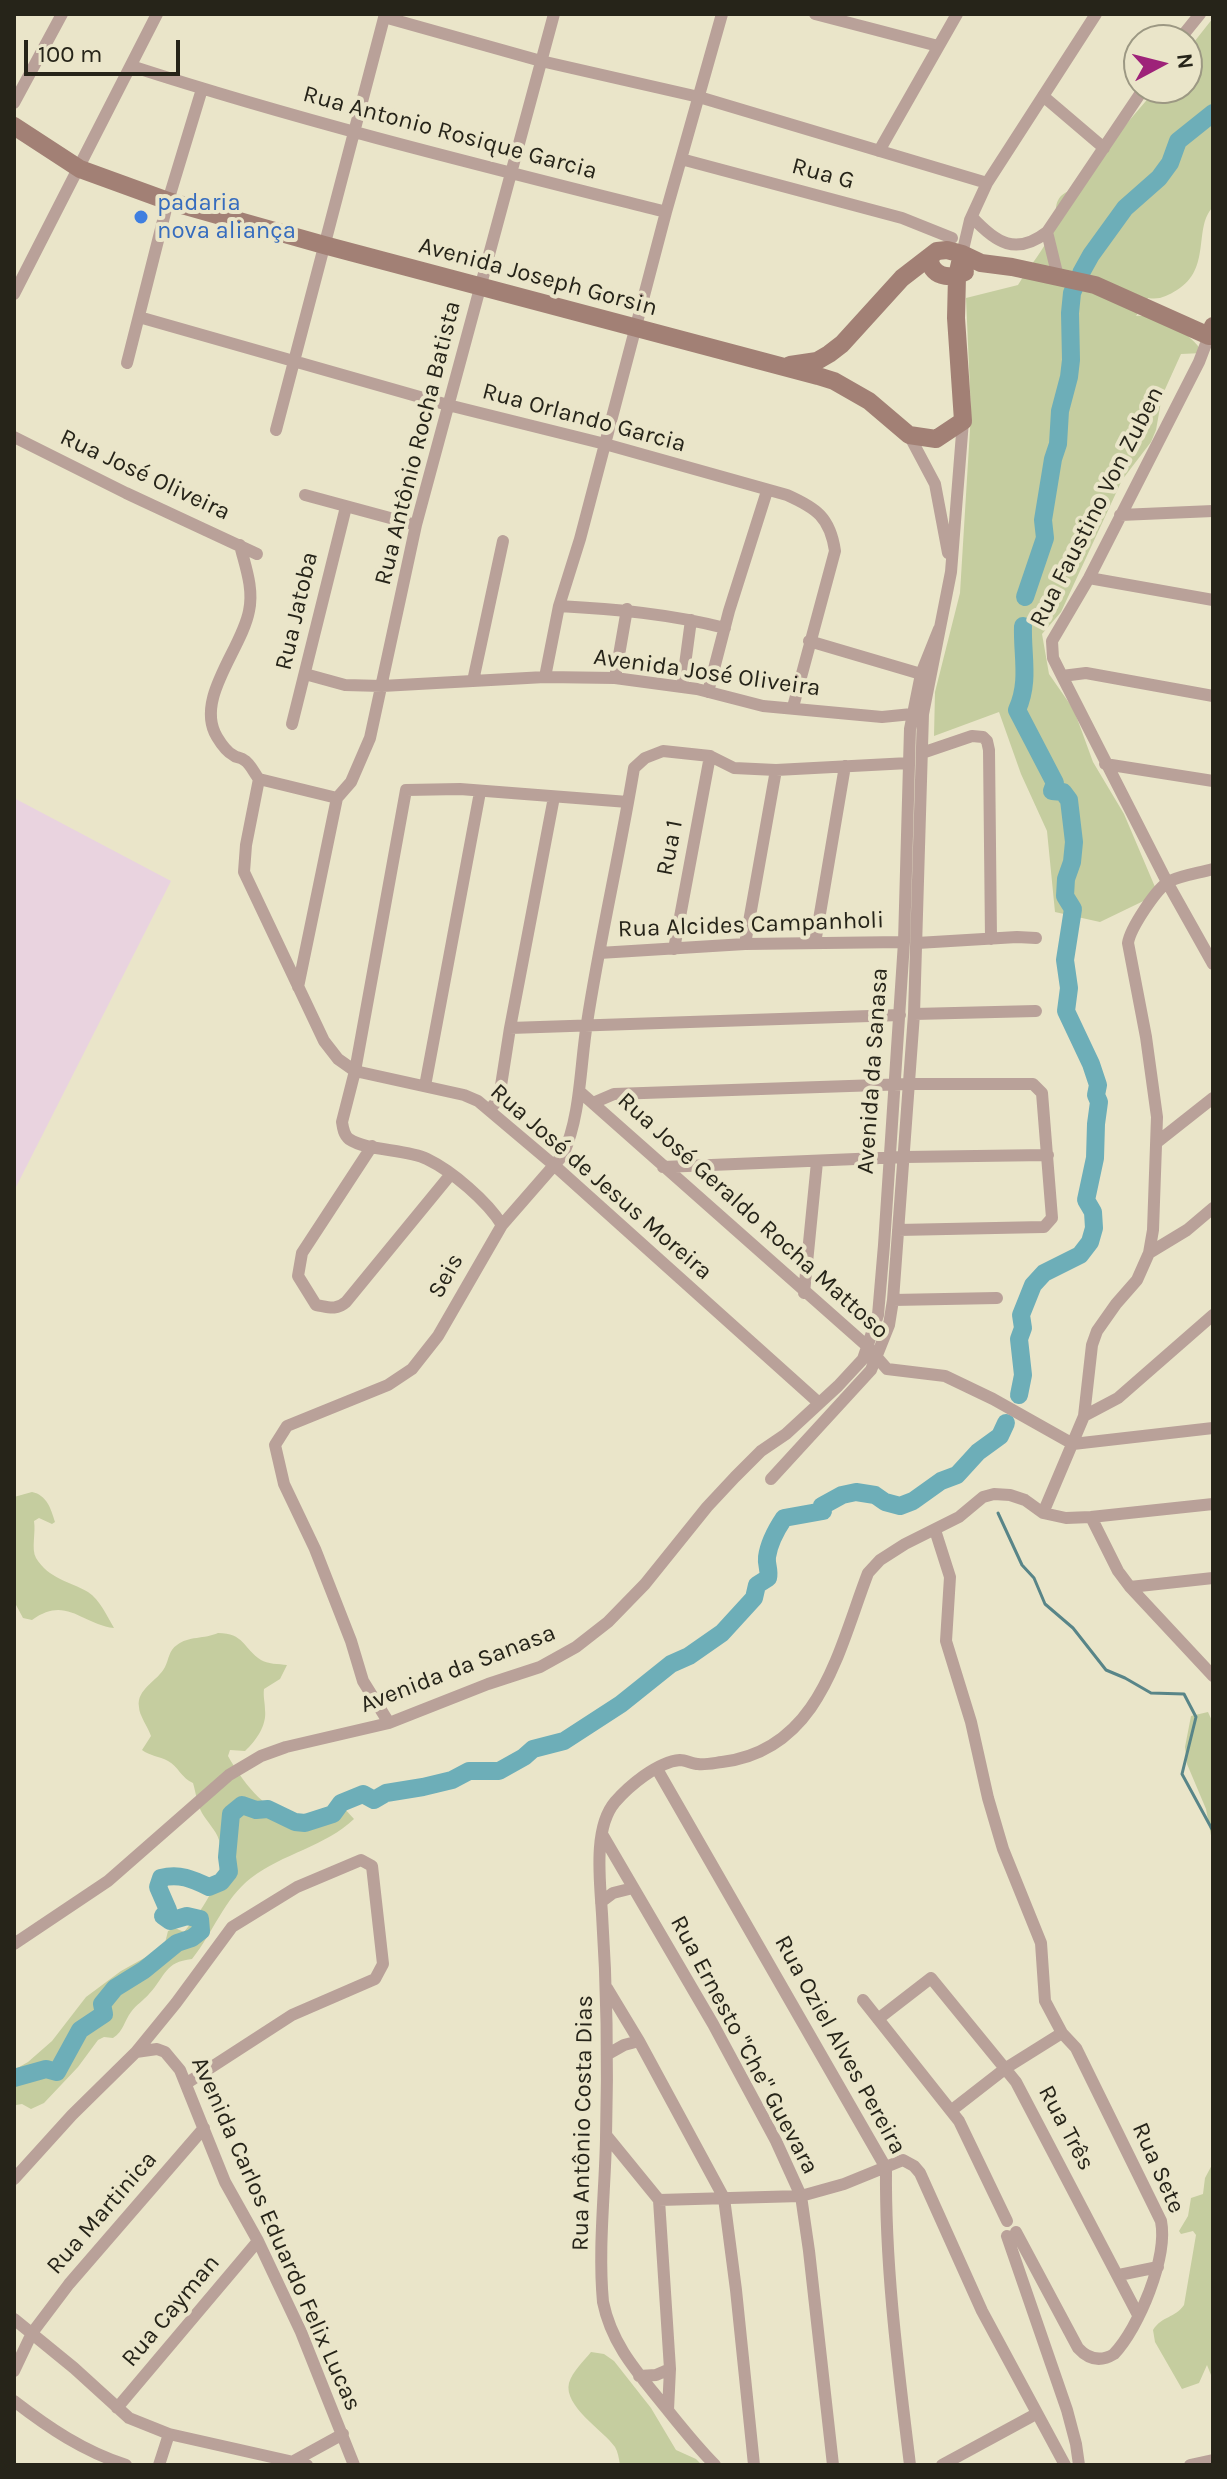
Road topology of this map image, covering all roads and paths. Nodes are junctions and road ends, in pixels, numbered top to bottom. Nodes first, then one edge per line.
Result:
1 (62, 14) edge
2 (157, 14) edge
3 (554, 14) edge
4 (722, 14) edge
5 (815, 14) edge
6 (957, 14) edge
7 (1096, 14) edge
8 (385, 16) edge
9 (938, 46) junction
10 (541, 61) junction
11 (131, 66) junction
12 (202, 89) junction
13 (1043, 96) junction
14 (699, 97) junction
15 (14, 103) edge
16 (1133, 104) edge
17 (14, 126) edge
18 (353, 131) junction
19 (1104, 148) junction
20 (879, 151) junction
21 (681, 159) junction
22 (80, 169) junction
23 (513, 174) junction
24 (987, 183) junction
25 (168, 201) junction
26 (666, 212) junction
27 (971, 218) junction
28 (1047, 232) junction
29 (324, 245) junction
30 (957, 246) junction
31 (933, 254) junction
32 (981, 263) junction
33 (957, 276) junction
34 (1064, 278) junction
35 (481, 287) junction
36 (14, 294) edge
37 (139, 317) junction
38 (637, 328) junction
39 (1211, 331) edge
40 (842, 344) junction
41 (293, 360) junction
42 (127, 363) dead end
43 (775, 365) junction
44 (849, 391) junction
45 (448, 405) junction
46 (963, 421) junction
47 (276, 430) dead end
48 (909, 435) junction
49 (14, 437) edge
50 (605, 444) junction
51 (767, 491) junction
52 (305, 495) dead end
53 (940, 500) junction
54 (957, 500) junction
55 (346, 507) junction
56 (1213, 511) edge
57 (1120, 515) junction
58 (416, 525) junction
59 (503, 541) dead end
60 (240, 545) junction
61 (257, 554) dead end
62 (951, 572) junction
63 (1089, 578) junction
64 (1213, 600) edge
65 (559, 606) junction
66 (627, 609) junction
67 (691, 620) junction
68 (725, 628) junction
69 (939, 629) junction
70 (809, 641) junction
71 (305, 674) junction
72 (921, 674) junction
73 (1062, 676) junction
74 (545, 677) junction
75 (615, 678) junction
76 (473, 681) junction
77 (382, 686) junction
78 (682, 687) junction
79 (708, 692) junction
80 (1213, 696) edge
81 (793, 707) junction
82 (912, 714) junction
83 (292, 724) dead end
84 (922, 753) junction
85 (710, 756) junction
86 (909, 763) junction
87 (1105, 764) junction
88 (845, 766) junction
89 (776, 770) junction
90 (259, 779) junction
91 (1213, 781) edge
92 (345, 790) junction
93 (480, 792) junction
94 (554, 797) junction
95 (628, 802) junction
96 (1213, 869) edge
97 (1167, 882) junction
98 (1036, 938) dead end
99 (991, 939) junction
100 (815, 943) junction
101 (910, 943) junction
102 (745, 944) junction
103 (674, 949) junction
104 (599, 953) junction
105 (1211, 957) edge
106 (298, 987) junction
107 (1036, 1011) dead end
108 (907, 1014) junction
109 (586, 1025) junction
110 (510, 1028) junction
111 (355, 1071) junction
112 (902, 1084) junction
113 (425, 1086) junction
114 (579, 1091) junction
115 (1213, 1098) edge
116 (593, 1103) junction
117 (490, 1109) junction
118 (1156, 1143) junction
119 (372, 1146) junction
120 (1048, 1155) junction
121 (904, 1157) junction
122 (889, 1158) junction
123 (817, 1162) junction
124 (555, 1166) junction
125 (663, 1167) junction
126 (451, 1174) junction
127 (1213, 1208) edge
128 (502, 1225) junction
129 (898, 1230) junction
130 (1149, 1253) junction
131 (804, 1293) junction
132 (997, 1298) dead end
133 (893, 1300) junction
134 (1213, 1315) edge
135 (867, 1346) junction
136 (877, 1356) junction
137 (819, 1403) junction
138 (1084, 1416) junction
139 (1213, 1428) edge
140 (1073, 1444) junction
141 (771, 1479) dead end
142 (1213, 1504) edge
143 (1043, 1513) junction
144 (1091, 1517) junction
145 (935, 1530) junction
146 (1213, 1578) edge
147 (1130, 1587) junction
148 (1213, 1676) edge
149 (389, 1723) junction
150 (657, 1769) junction
151 (601, 1831) junction
152 (633, 1888) junction
153 (601, 1902) junction
154 (14, 1944) edge
155 (607, 1987) junction
156 (863, 2000) dead end
157 (878, 2019) junction
158 (1062, 2033) junction
159 (639, 2041) junction
160 (136, 2052) junction
161 (608, 2054) junction
162 (1006, 2068) junction
163 (187, 2083) junction
164 (952, 2110) junction
165 (204, 2128) junction
166 (606, 2135) junction
167 (886, 2168) junction
168 (14, 2179) edge
169 (801, 2196) junction
170 (724, 2198) junction
171 (659, 2200) junction
172 (1011, 2234) junction
173 (258, 2241) junction
174 (1158, 2267) junction
175 (1119, 2275) junction
176 (1138, 2315) junction
177 (14, 2319) edge
178 (32, 2333) junction
179 (670, 2369) junction
180 (14, 2371) edge
181 (639, 2376) junction
182 (14, 2401) edge
183 (117, 2408) junction
184 (668, 2410) junction
185 (1036, 2414) junction
186 (169, 2434) junction
187 (343, 2434) junction
188 (254, 2460) edge
189 (1213, 2460) edge
190 (292, 2462) junction
191 (126, 2465) edge
192 (159, 2465) edge
193 (307, 2465) edge
194 (354, 2465) edge
195 (715, 2465) edge
196 (754, 2465) edge
197 (833, 2465) edge
198 (910, 2465) edge
199 (942, 2465) edge
200 (1065, 2465) edge
201 (1079, 2465) edge
202 (1190, 2465) edge

1 - 15 street
2 - 11 street
3 - 10 street, Rua Antônio Rocha Batista
4 - 14 street
5 - 9 street
6 - 9 street
7 - 13 street
8 - 10 street
8 - 18 street
9 - 20 street
10 - 14 street
10 - 23 street, Rua Antônio Rocha Batista
11 - 12 street, Rua Antonio Rosique Garcia
11 - 22 street
12 - 18 street, Rua Antonio Rosique Garcia
12 - 25 street
13 - 19 street
13 - 24 street
14 - 20 street
14 - 21 street
16 - 19 street
17 - 22 street, Avenida Joseph Gorsin
18 - 23 street, Rua Antonio Rosique Garcia
18 - 29 street
19 - 28 street
20 - 24 street
21 - 26 street
21 - 30 street, Rua G
22 - 25 street, Avenida Joseph Gorsin
22 - 36 street
23 - 26 street, Rua Antonio Rosique Garcia
23 - 35 street, Rua Antônio Rocha Batista
24 - 27 street
25 - 29 street, Avenida Joseph Gorsin
25 - 37 street
26 - 38 street
27 - 28 street
27 - 30 street
27 - 30 street
28 - 34 street
29 - 35 street, Avenida Joseph Gorsin
29 - 41 street
30 - 31 street
30 - 32 street
30 - 33 street
31 - 33 street
31 - 40 street
32 - 33 street
32 - 34 street
33 - 46 street
34 - 39 street
35 - 38 street, Avenida Joseph Gorsin
35 - 45 street, Rua Antônio Rocha Batista
37 - 41 street, Rua Orlando Garcia
37 - 42 street
38 - 43 street, Avenida Joseph Gorsin
38 - 50 street
39 - 57 street, Rua Faustino Von Zuben
40 - 43 street
40 - 44 street
41 - 45 street, Rua Orlando Garcia
41 - 47 street
43 - 44 street, Avenida Joseph Gorsin
44 - 48 street, Avenida Joseph Gorsin
45 - 50 street, Rua Orlando Garcia
45 - 58 street, Rua Antônio Rocha Batista
46 - 48 street
46 - 54 street
48 - 53 street, Avenida Joseph Gorsin
49 - 60 street, Rua José Oliveira
50 - 51 street, Rua Orlando Garcia
50 - 65 street
51 - 68 street
51 - 70 street, Rua Orlando Garcia
52 - 55 street
53 - 54 street
53 - 62 street, Avenida Joseph Gorsin
54 - 62 street
55 - 58 street
55 - 71 street, Rua Jatoba
56 - 57 street
57 - 63 street, Rua Faustino Von Zuben
58 - 77 street, Rua Antônio Rocha Batista
59 - 76 street
60 - 61 street, Rua José Oliveira
60 - 90 street
62 - 69 street
63 - 64 street
63 - 73 street, Rua Faustino Von Zuben
65 - 66 street
65 - 74 street
66 - 67 street
66 - 75 street
67 - 68 street
67 - 78 street
68 - 79 street
69 - 72 street, Avenida da Sanasa
69 - 84 street, Avenida da Sanasa
70 - 72 street
70 - 81 street, Rua Orlando Garcia
71 - 77 street, Avenida José Oliveira
71 - 83 street, Rua Jatoba
72 - 82 street, Avenida da Sanasa
73 - 80 street
73 - 87 street, Rua Faustino Von Zuben
74 - 75 street, Avenida José Oliveira
74 - 76 street, Avenida José Oliveira
75 - 78 street, Avenida José Oliveira
76 - 77 street, Avenida José Oliveira
77 - 92 street, Rua Antônio Rocha Batista
78 - 79 street, Avenida José Oliveira
79 - 81 street, Avenida José Oliveira
81 - 82 street, Avenida José Oliveira
82 - 86 street, Avenida da Sanasa
84 - 99 street
84 - 101 street, Avenida da Sanasa
85 - 89 street, Seis
85 - 95 street, Seis
85 - 103 street, Rua 1
86 - 88 street, Seis
86 - 101 street, Avenida da Sanasa
87 - 91 street
87 - 97 street, Rua Faustino Von Zuben
88 - 89 street, Seis
88 - 100 street
89 - 102 street
90 - 92 street
90 - 106 street
92 - 106 street, Rua Antônio Rocha Batista
93 - 94 street
93 - 111 street
93 - 113 street
94 - 95 street
94 - 110 street
95 - 104 street, Seis
96 - 97 street
97 - 105 street, Rua Faustino Von Zuben
97 - 118 street
98 - 99 street, Rua Alcides Campanholi
99 - 101 street, Rua Alcides Campanholi
100 - 101 street, Rua Alcides Campanholi
100 - 102 street, Rua Alcides Campanholi
101 - 108 street, Avenida da Sanasa
102 - 103 street, Rua Alcides Campanholi
103 - 104 street, Rua Alcides Campanholi
104 - 109 street, Seis
106 - 111 street
107 - 108 street
108 - 109 street
108 - 112 street, Avenida da Sanasa
109 - 110 street
109 - 114 street, Seis
110 - 117 street
111 - 113 street, Rua José de Jesus Moreira
111 - 119 street
112 - 116 street
112 - 120 street
112 - 121 street, Avenida da Sanasa
112 - 122 street, Avenida da Sanasa
113 - 117 street, Rua José de Jesus Moreira
114 - 116 street, Rua José Geraldo Rocha Mattoso
114 - 124 street, Seis
115 - 118 street
116 - 125 street, Rua José Geraldo Rocha Mattoso
117 - 124 street, Rua José de Jesus Moreira
118 - 130 street
119 - 126 street
119 - 126 street
120 - 121 street
120 - 129 street
121 - 122 street
121 - 129 street, Avenida da Sanasa
122 - 123 street
122 - 135 street, Avenida da Sanasa
123 - 125 street
123 - 131 street
124 - 128 street, Seis
124 - 137 street, Rua José de Jesus Moreira
125 - 131 street, Rua José Geraldo Rocha Mattoso
126 - 128 street
127 - 130 street
128 - 149 street, Seis
129 - 133 street, Avenida da Sanasa
130 - 138 street
131 - 135 street, Rua José Geraldo Rocha Mattoso
132 - 133 street
133 - 136 street, Avenida da Sanasa
134 - 138 street
135 - 136 street, Rua José Geraldo Rocha Mattoso
135 - 137 street, Avenida da Sanasa
136 - 140 street, Rua José Geraldo Rocha Mattoso
136 - 141 street, Avenida da Sanasa
137 - 149 street, Avenida da Sanasa
138 - 140 street
139 - 140 street
140 - 143 street
142 - 144 street
143 - 144 street
143 - 145 street
144 - 147 street
145 - 150 street
145 - 158 street, Rua Sete
146 - 147 street
147 - 148 street
149 - 154 street, Avenida da Sanasa
150 - 151 street
150 - 167 street, Rua Oziel Alves Pereira
151 - 152 street, Rua Ernesto "Che" Guevara
151 - 153 street, Rua Antônio Costa Dias
152 - 153 street
152 - 169 street, Rua Ernesto "Che" Guevara
153 - 155 street, Rua Antônio Costa Dias
155 - 159 street
155 - 161 street, Rua Antônio Costa Dias
156 - 157 street
157 - 162 street, Rua Três
157 - 164 street
158 - 162 street
158 - 174 street, Rua Sete
159 - 161 street
159 - 170 street
160 - 163 street, Avenida Carlos Eduardo Felix Lucas
160 - 163 street
160 - 168 street
161 - 166 street, Rua Antônio Costa Dias
162 - 164 street
162 - 175 street, Rua Três
163 - 165 street, Avenida Carlos Eduardo Felix Lucas
164 - 172 street
165 - 173 street, Avenida Carlos Eduardo Felix Lucas
165 - 178 street, Rua Martinica
166 - 171 street
166 - 181 street, Rua Antônio Costa Dias
167 - 169 street
167 - 185 street
167 - 198 street, Rua Oziel Alves Pereira
169 - 170 street
169 - 197 street, Rua Ernesto "Che" Guevara
170 - 171 street
170 - 196 street
171 - 179 street
172 - 176 street, Rua Sete
172 - 201 street
173 - 183 street, Rua Cayman
173 - 187 street, Avenida Carlos Eduardo Felix Lucas
174 - 175 street
174 - 176 street, Rua Sete
175 - 176 street, Rua Três
177 - 178 street
178 - 180 street, Rua Martinica
178 - 183 street
179 - 181 street
179 - 184 street
181 - 184 street, Rua Antônio Costa Dias
182 - 191 street
183 - 186 street
184 - 195 street, Rua Antônio Costa Dias
185 - 199 street
185 - 200 street
186 - 188 street
186 - 192 street
187 - 190 street
187 - 194 street, Avenida Carlos Eduardo Felix Lucas
188 - 190 street
189 - 202 street
190 - 193 street

